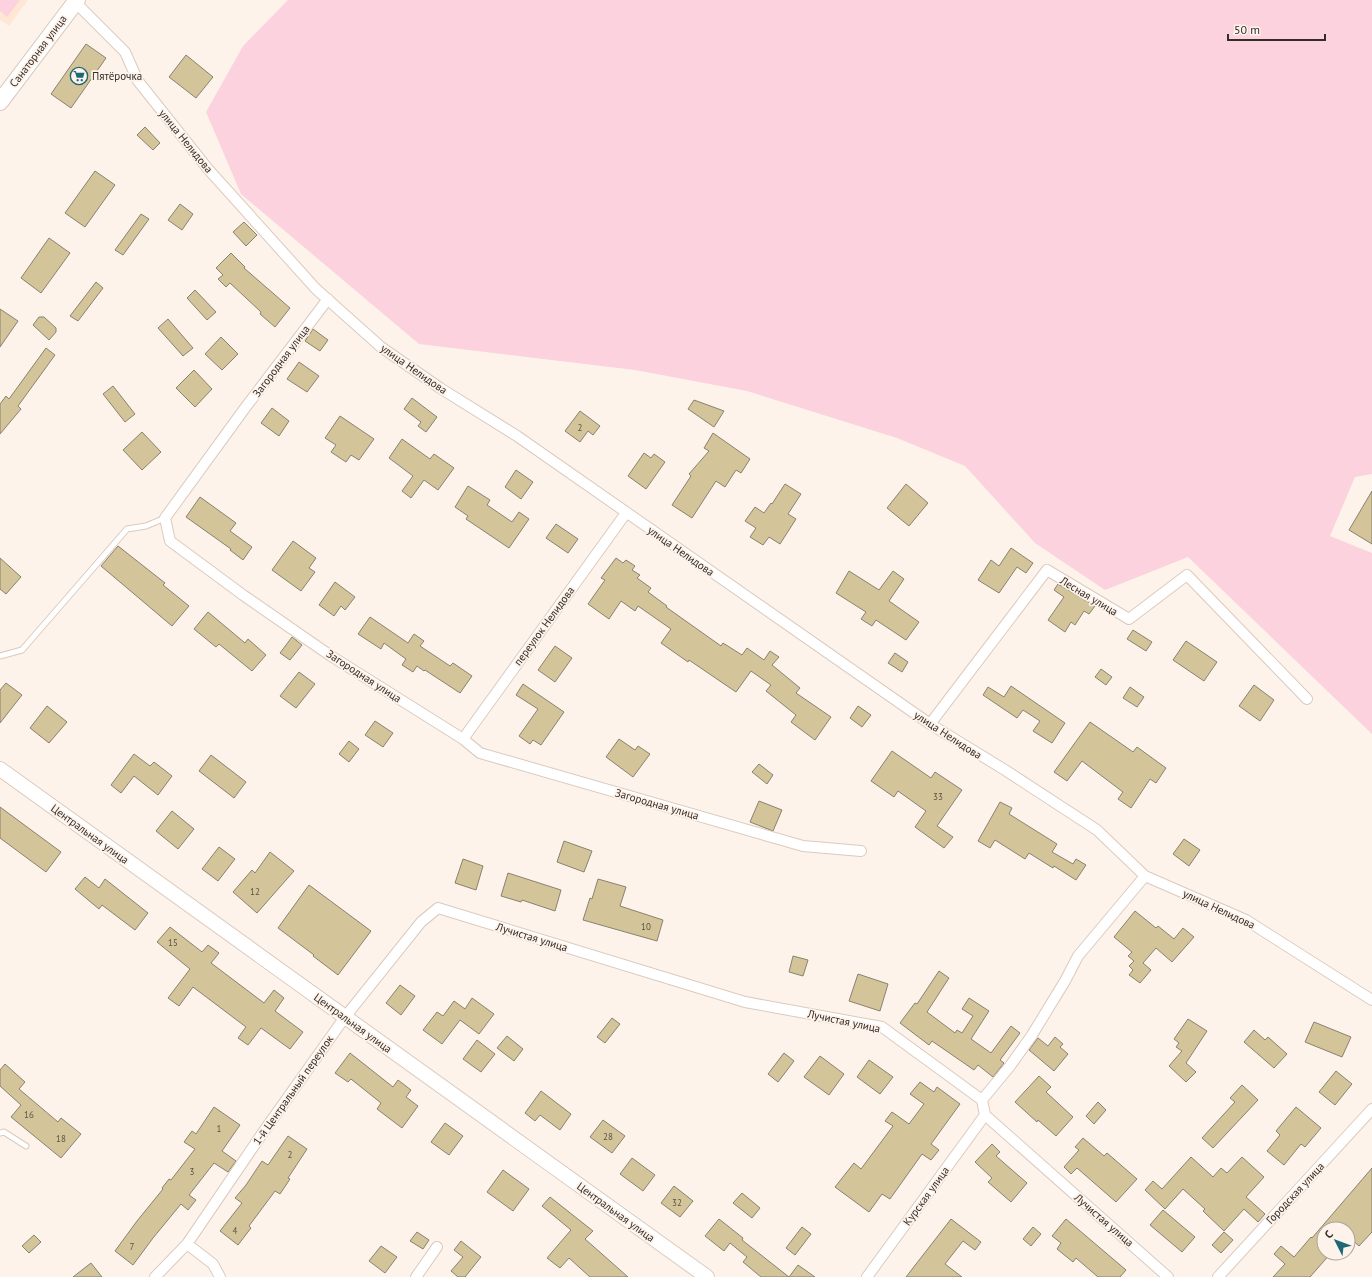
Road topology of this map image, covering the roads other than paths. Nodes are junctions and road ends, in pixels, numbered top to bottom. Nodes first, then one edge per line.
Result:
1 (76, 1) edge
2 (0, 102) edge
3 (328, 299) junction
4 (626, 513) junction
5 (165, 518) junction
6 (0, 656) edge
7 (1307, 699) dead end
8 (930, 724) junction
9 (463, 739) junction
10 (0, 769) edge
11 (861, 850) dead end
12 (1145, 876) junction
13 (438, 908) joint
14 (1372, 1000) edge
15 (345, 1017) junction
16 (982, 1100) junction
17 (1372, 1109) edge
18 (1372, 1114) edge
19 (985, 1115) junction
20 (0, 1133) edge
21 (26, 1146) dead end
22 (187, 1244) junction
23 (437, 1247) dead end
24 (155, 1277) edge
25 (220, 1277) edge
26 (416, 1277) edge
27 (707, 1277) edge
28 (867, 1277) edge
29 (1168, 1277) edge
30 (1218, 1277) edge
31 (1223, 1277) edge

1 - 2 main road, Санаторная улица
1 - 3 street, улица Нелидова
3 - 4 street, улица Нелидова
3 - 5 street, Загородная улица
4 - 8 street, улица Нелидова
4 - 9 street, переулок Нелидова
5 - 6 lane
5 - 9 street, Загородная улица
7 - 8 street, Лесная улица
8 - 12 street, улица Нелидова
9 - 11 street, Загородная улица
10 - 15 street, Центральная улица
12 - 14 street, улица Нелидова
12 - 16 street
13 - 15 street, 1-й Центральный переулок
13 - 16 street, Лучистая улица
15 - 22 street, 1-й Центральный переулок
15 - 27 street, Центральная улица
16 - 19 street
17 - 30 street, Городская улица
18 - 31 street
19 - 28 street, Курская улица
19 - 29 street, Лучистая улица
20 - 21 lane
22 - 24 street, 1-й Центральный переулок
22 - 25 street
23 - 26 street

